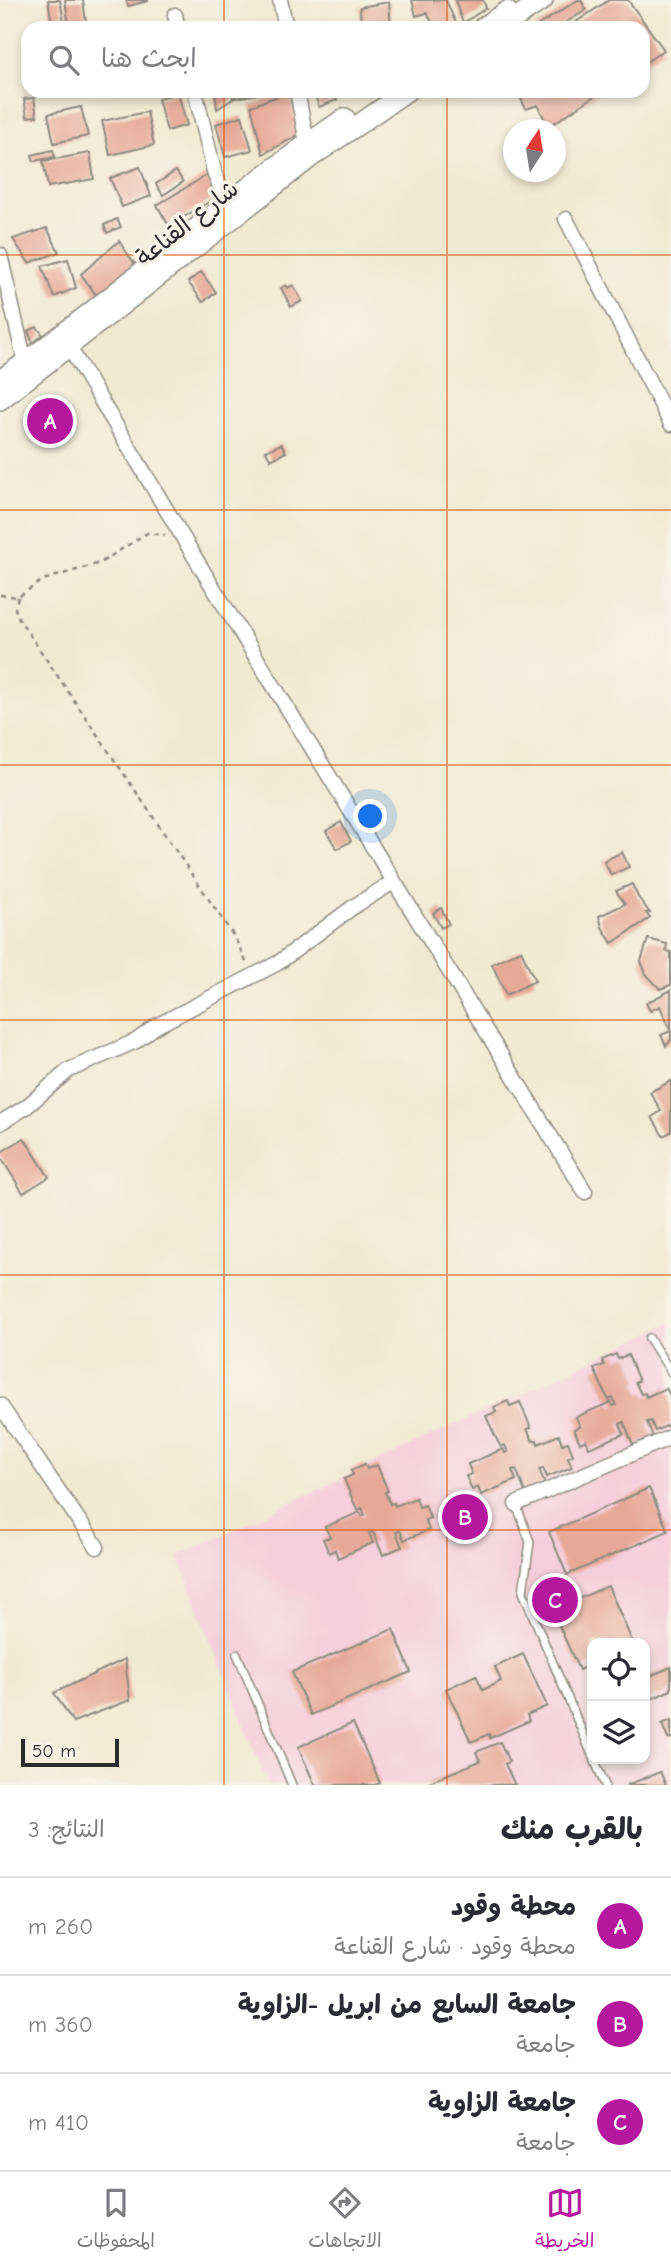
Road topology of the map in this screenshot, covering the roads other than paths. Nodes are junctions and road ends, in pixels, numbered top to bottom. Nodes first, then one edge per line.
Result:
1 (280, 0) edge
2 (522, 0) edge
3 (543, 0) edge
4 (284, 21) edge
5 (492, 21) edge
6 (511, 21) edge
7 (197, 98) edge
8 (299, 98) edge
9 (376, 98) edge
10 (397, 98) edge
11 (307, 143) junction
12 (228, 203) junction
13 (566, 219) dead end
14 (0, 255) edge
15 (69, 347) junction
16 (25, 362) junction
17 (0, 380) edge
18 (0, 400) edge
19 (671, 424) edge
20 (393, 881) junction
21 (0, 1123) edge
22 (585, 1192) dead end
23 (649, 1338) dead end
24 (671, 1372) edge
25 (0, 1405) edge
26 (671, 1437) edge
27 (516, 1504) joint
28 (97, 1547) dead end
29 (237, 1654) dead end
30 (587, 1743) edge
31 (596, 1764) edge
32 (292, 1785) edge
33 (605, 1785) edge

1 - 4 street
2 - 5 street
3 - 6 street
7 - 12 street
8 - 11 street
9 - 11 street, شارع القناعة
10 - 15 street, شارع القناعة
11 - 12 street, شارع القناعة
12 - 16 street, شارع القناعة
13 - 19 street
14 - 16 street
15 - 18 street, شارع القناعة
15 - 20 street
16 - 17 street, شارع القناعة
20 - 21 street
20 - 22 street
23 - 24 lane
25 - 28 street
26 - 27 street
27 - 30 lane
29 - 32 lane
31 - 33 lane

